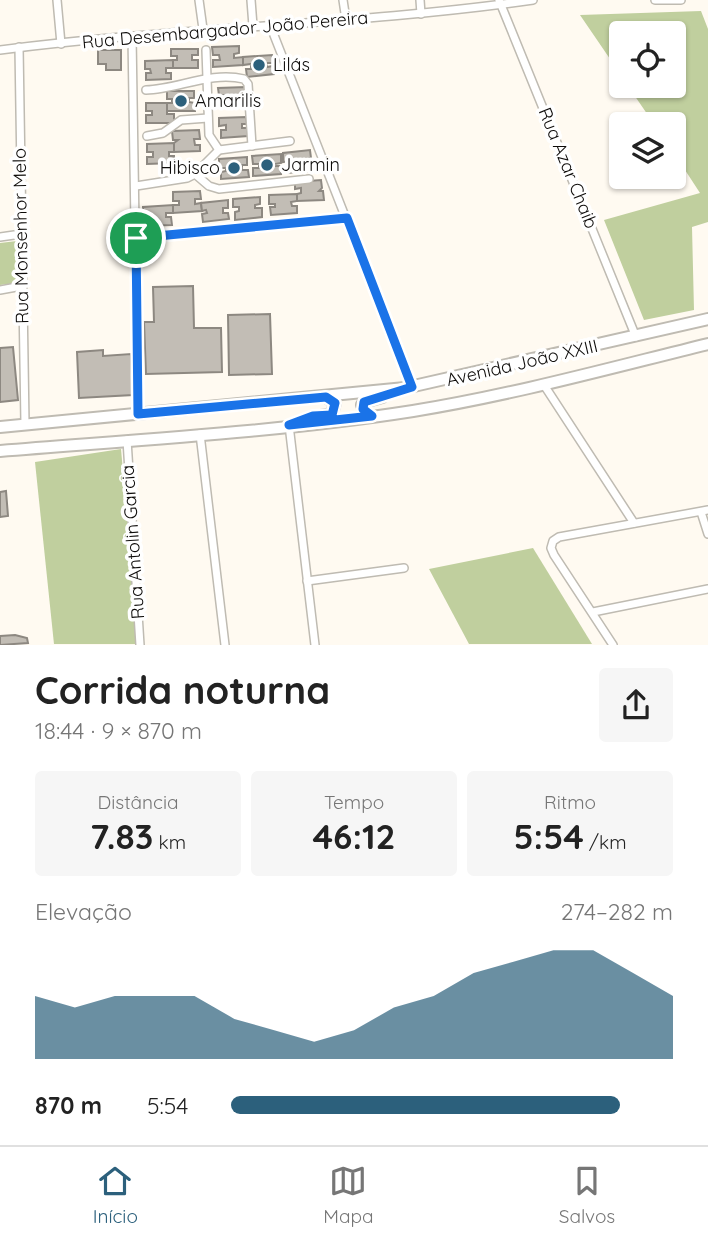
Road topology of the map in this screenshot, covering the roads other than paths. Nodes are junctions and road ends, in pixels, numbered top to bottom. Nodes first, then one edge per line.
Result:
1 (57, 0) edge
2 (199, 0) edge
3 (251, 0) edge
4 (344, 0) edge
5 (420, 0) edge
6 (533, 0) edge
7 (655, 0) edge
8 (681, 0) edge
9 (499, 2) edge
10 (421, 14) junction
11 (346, 20) junction
12 (270, 25) junction
13 (253, 26) junction
14 (203, 29) junction
15 (132, 36) junction
16 (61, 44) junction
17 (19, 47) junction
18 (0, 50) edge
19 (206, 50) dead end
20 (209, 80) junction
21 (146, 90) dead end
22 (208, 118) junction
23 (147, 136) dead end
24 (290, 141) dead end
25 (252, 146) junction
26 (219, 150) junction
27 (195, 174) junction
28 (309, 179) dead end
29 (136, 186) junction
30 (347, 218) junction
31 (21, 234) junction
32 (0, 237) edge
33 (136, 238) junction
34 (22, 286) junction
35 (0, 290) edge
36 (708, 319) edge
37 (636, 337) junction
38 (708, 344) edge
39 (544, 385) junction
40 (408, 387) junction
41 (326, 397) junction
42 (138, 414) junction
43 (372, 416) junction
44 (25, 424) junction
45 (289, 425) junction
46 (0, 427) edge
47 (200, 433) junction
48 (127, 440) junction
49 (0, 451) edge
50 (704, 511) edge
51 (634, 523) junction
52 (708, 534) edge
53 (404, 568) dead end
54 (307, 581) junction
55 (708, 589) edge
56 (593, 612) junction
57 (140, 645) edge
58 (225, 645) edge
59 (316, 645) edge
60 (613, 645) edge

1 - 16 street
2 - 14 street
3 - 13 street
4 - 11 street
5 - 10 street
6 - 9 street, Rua Desembargador João Pereira
7 - 8 street
9 - 10 street, Rua Desembargador João Pereira
9 - 37 street, Rua Azar Chaib
10 - 11 street, Rua Desembargador João Pereira
11 - 12 street, Rua Desembargador João Pereira
12 - 13 street, Rua Desembargador João Pereira
12 - 30 street
13 - 14 street, Rua Desembargador João Pereira
14 - 15 street, Rua Desembargador João Pereira
15 - 16 street, Rua Desembargador João Pereira
15 - 29 street
16 - 17 street, Rua Desembargador João Pereira
17 - 18 street, Rua Desembargador João Pereira
17 - 31 street, Rua Monsenhor Melo
19 - 20 street
20 - 21 street
20 - 22 street
20 - 25 street
22 - 23 street
22 - 26 street
24 - 25 street
25 - 26 street
26 - 27 street
27 - 28 street
27 - 29 street
29 - 33 street
30 - 33 street
30 - 40 street
31 - 32 street
31 - 34 street, Rua Monsenhor Melo
33 - 42 street
34 - 35 street
34 - 44 street, Rua Monsenhor Melo
36 - 37 main road, Avenida João XXIII
37 - 40 main road, Avenida João XXIII
38 - 39 main road, Avenida João XXIII
39 - 43 main road, Avenida João XXIII
39 - 51 street
40 - 41 main road, Avenida João XXIII
40 - 43 main road
41 - 42 main road, Avenida João XXIII
41 - 45 main road
42 - 44 main road, Avenida João XXIII
43 - 45 main road, Avenida João XXIII
44 - 46 main road, Avenida João XXIII
45 - 47 main road, Avenida João XXIII
45 - 54 street
47 - 48 main road, Avenida João XXIII
47 - 58 street
48 - 49 main road, Avenida João XXIII
48 - 57 street, Rua Antolin Garcia
50 - 51 street
50 - 52 street
51 - 56 street
53 - 54 street
54 - 59 street
55 - 56 street
56 - 60 street

